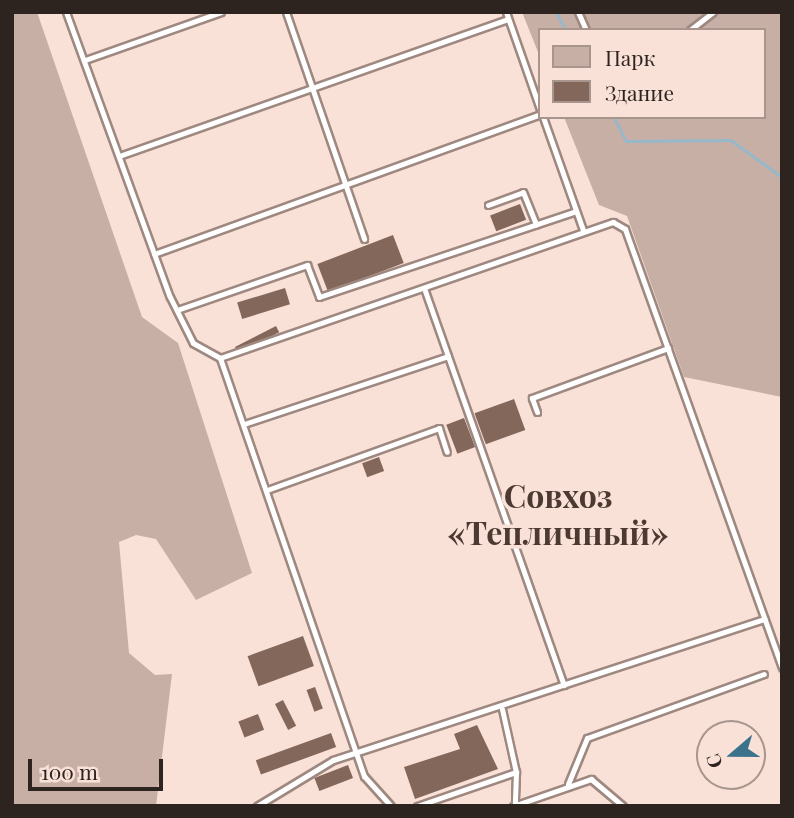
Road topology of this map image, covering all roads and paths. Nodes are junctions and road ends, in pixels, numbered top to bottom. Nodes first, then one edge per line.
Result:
1 (66, 12) edge
2 (221, 12) edge
3 (286, 12) edge
4 (578, 12) edge
5 (713, 12) edge
6 (507, 16) edge
7 (585, 28) edge
8 (693, 28) edge
9 (85, 60) junction
10 (313, 88) junction
11 (538, 105) edge
12 (538, 115) edge
13 (543, 119) edge
14 (119, 156) junction
15 (346, 184) junction
16 (488, 205) dead end
17 (576, 211) junction
18 (536, 224) junction
19 (583, 230) junction
20 (363, 239) dead end
21 (154, 254) junction
22 (424, 288) junction
23 (177, 310) junction
24 (668, 348) junction
25 (448, 356) junction
26 (220, 358) junction
27 (537, 412) dead end
28 (243, 424) junction
29 (447, 452) dead end
30 (267, 490) junction
31 (765, 619) junction
32 (782, 668) edge
33 (764, 674) dead end
34 (564, 685) junction
35 (502, 709) junction
36 (360, 755) junction
37 (516, 772) junction
38 (568, 784) junction
39 (514, 805) edge
40 (257, 806) edge
41 (391, 806) edge
42 (417, 806) edge
43 (623, 806) edge

1 - 9 lane
2 - 9 lane
3 - 10 lane
4 - 7 lane
5 - 8 lane
6 - 10 lane
6 - 11 lane
9 - 14 lane
10 - 14 lane
10 - 15 lane
12 - 15 lane
13 - 17 lane
14 - 21 lane
15 - 20 lane
15 - 21 lane
16 - 18 lane
17 - 18 lane
17 - 19 lane
18 - 23 lane
19 - 22 lane
19 - 24 lane
21 - 23 lane
22 - 25 lane
22 - 26 lane
23 - 26 lane
24 - 27 lane
24 - 31 lane
25 - 28 lane
25 - 34 lane
26 - 28 lane
28 - 30 lane
29 - 30 lane
30 - 36 lane
31 - 32 lane
31 - 34 lane
33 - 38 lane
34 - 35 lane
35 - 36 lane
35 - 37 lane
36 - 40 lane
36 - 41 lane
37 - 39 lane
37 - 42 lane
38 - 39 lane
38 - 43 lane

